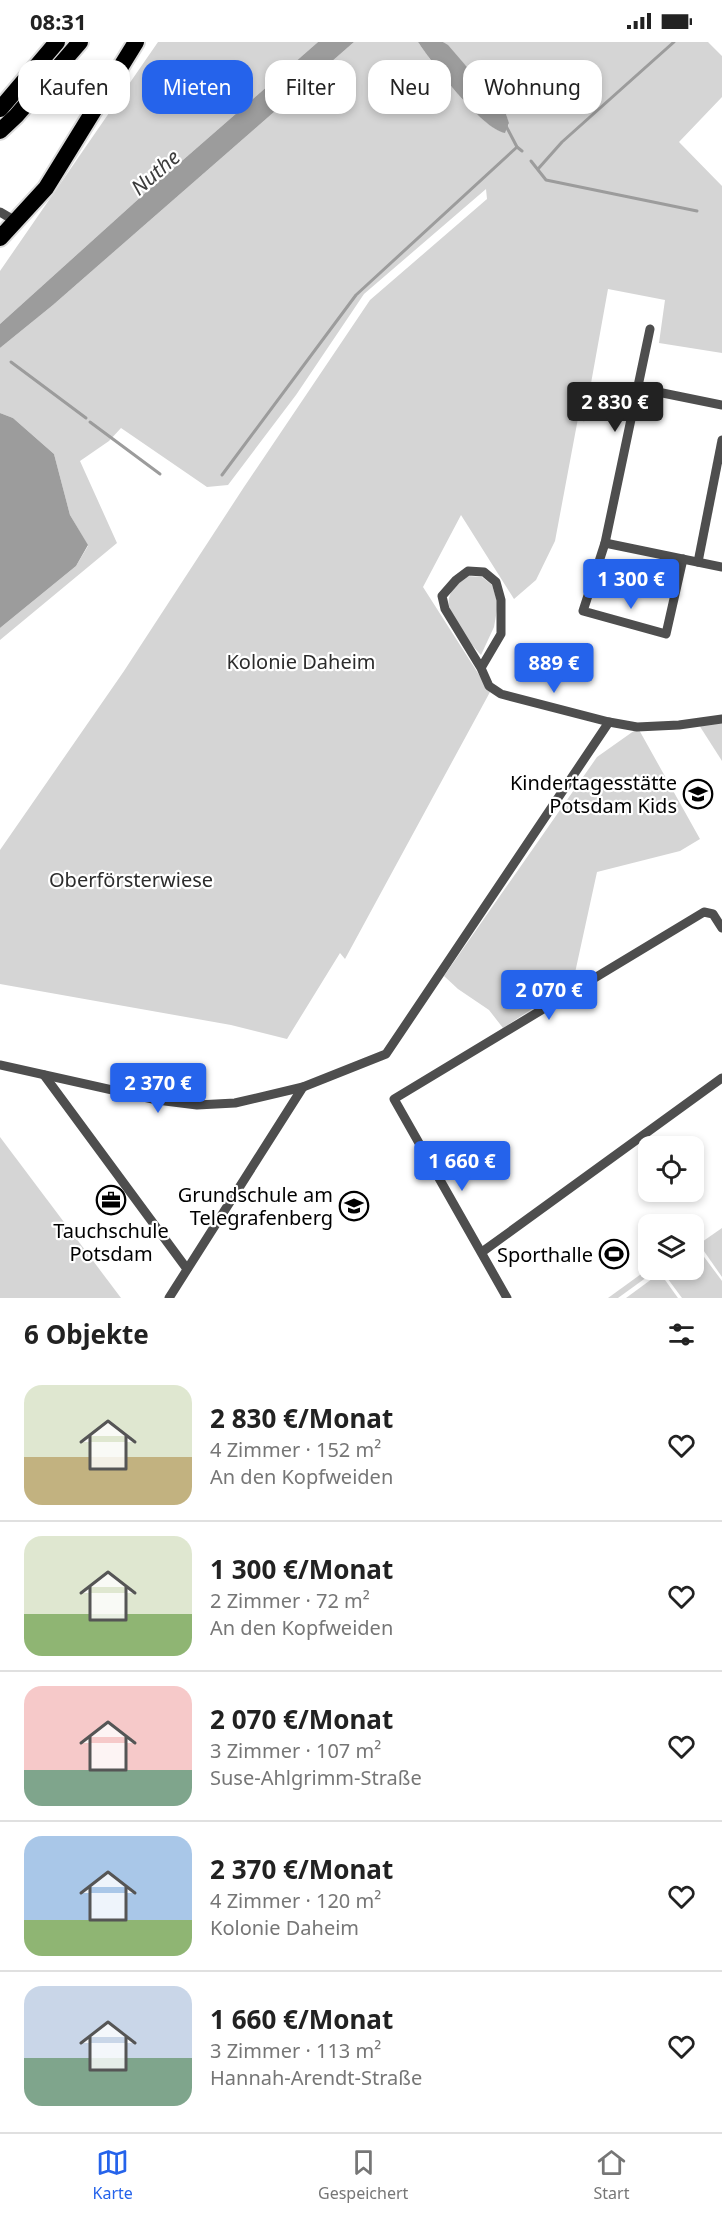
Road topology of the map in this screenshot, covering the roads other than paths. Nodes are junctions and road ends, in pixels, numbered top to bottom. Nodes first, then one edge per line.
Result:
1 (57, 42) edge
2 (80, 42) edge
3 (136, 42) edge
4 (0, 109) edge
5 (0, 132) edge
6 (0, 212) edge
7 (17, 222) junction
8 (0, 238) edge
9 (650, 329) dead end
10 (638, 388) junction
11 (722, 405) edge
12 (722, 440) edge
13 (605, 543) junction
14 (683, 559) junction
15 (698, 562) junction
16 (722, 567) edge
17 (481, 668) junction
18 (722, 718) edge
19 (609, 722) junction
20 (722, 928) edge
21 (0, 1065) edge
22 (44, 1075) junction
23 (722, 1078) edge
24 (303, 1087) junction
25 (482, 1252) junction
26 (187, 1269) junction
27 (169, 1298) edge
28 (507, 1298) edge

1 - 4 highway
2 - 5 highway
3 - 7 highway
6 - 7 street
7 - 8 highway
9 - 10 street
10 - 11 street
10 - 13 street
12 - 15 street
13 - 14 street
13 - 14 street
14 - 15 street
15 - 16 street
17 - 17 street
17 - 19 street
18 - 19 street
19 - 24 street
20 - 25 street
21 - 22 street
22 - 24 street
22 - 26 street
23 - 25 street
24 - 26 street
25 - 28 street
26 - 27 street

